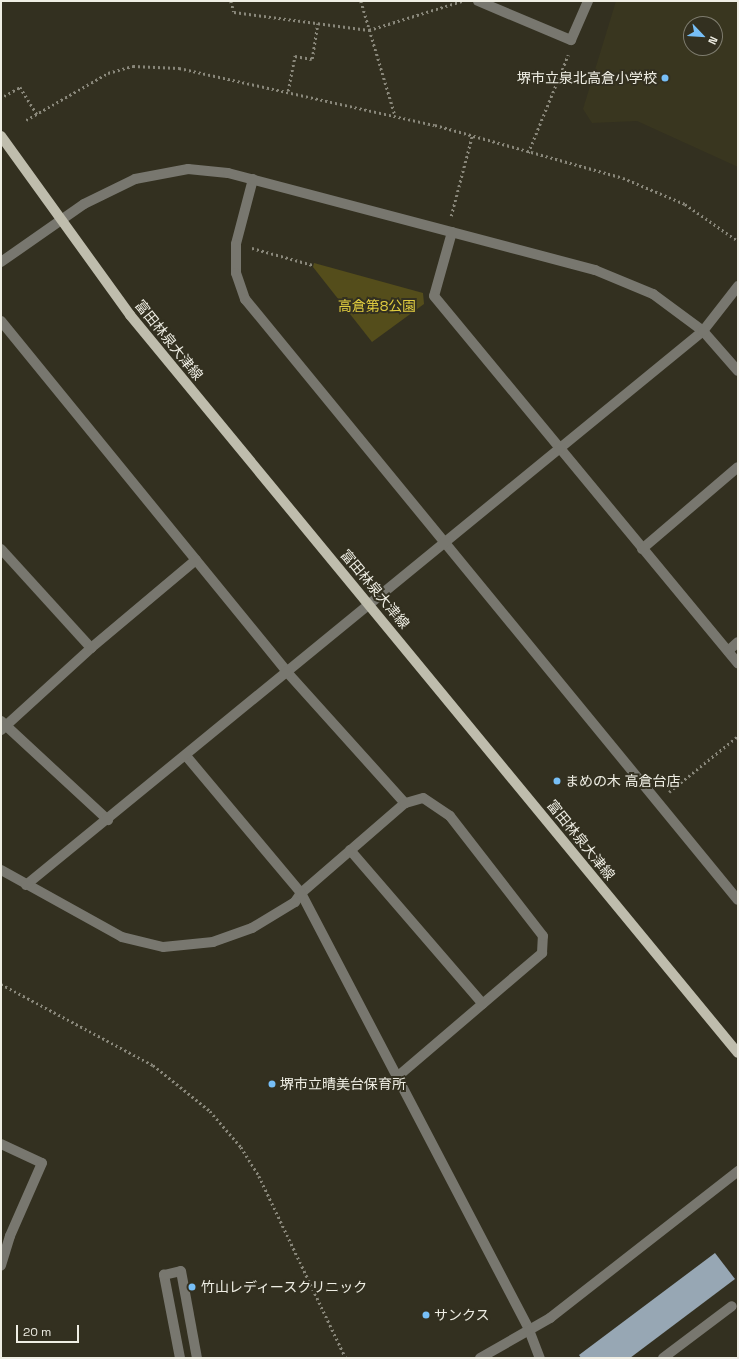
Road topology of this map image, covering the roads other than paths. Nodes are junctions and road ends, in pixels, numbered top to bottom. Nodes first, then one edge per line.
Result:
1 (478, 1) edge
2 (588, 1) edge
3 (1, 136) edge
4 (253, 179) junction
5 (59, 220) junction
6 (449, 231) junction
7 (1, 262) edge
8 (738, 286) edge
9 (1, 321) edge
10 (703, 331) junction
11 (738, 371) edge
12 (556, 448) junction
13 (738, 467) edge
14 (444, 541) junction
15 (1, 549) edge
16 (642, 549) junction
17 (196, 560) junction
18 (368, 603) junction
19 (738, 642) edge
20 (91, 648) junction
21 (728, 651) junction
22 (738, 663) edge
23 (286, 670) junction
24 (2, 725) edge
25 (187, 757) junction
26 (405, 803) junction
27 (108, 820) junction
28 (350, 850) junction
29 (1, 870) edge
30 (26, 885) junction
31 (300, 892) junction
32 (738, 900) edge
33 (483, 1004) junction
34 (738, 1053) edge
35 (397, 1077) junction
36 (1, 1144) edge
37 (738, 1171) edge
38 (1, 1266) edge
39 (732, 1306) dead end
40 (529, 1330) junction
41 (180, 1358) edge
42 (197, 1358) edge
43 (480, 1358) edge
44 (540, 1358) edge
45 (663, 1358) edge

1 - 2 street
3 - 5 main road, 富田林泉大津線
4 - 5 street
4 - 6 street
4 - 14 street
5 - 7 street
5 - 18 main road, 富田林泉大津線
6 - 10 street
6 - 12 street
8 - 10 street
9 - 17 street
10 - 11 street
10 - 12 street
12 - 14 street
12 - 16 street
13 - 16 street
14 - 18 street
14 - 32 street
15 - 20 street
16 - 21 street
17 - 20 street
17 - 23 street
18 - 23 street
18 - 34 main road, 富田林泉大津線
19 - 21 street
20 - 24 street
21 - 22 street
23 - 25 street
23 - 26 street
24 - 27 street
25 - 27 street
25 - 31 street
26 - 28 street
26 - 33 street
27 - 30 street
28 - 31 street
28 - 33 street
29 - 30 street
30 - 31 street
31 - 35 street
33 - 35 street
35 - 40 street
36 - 38 street
37 - 40 street
39 - 45 street
40 - 43 street
40 - 44 street
41 - 42 street

